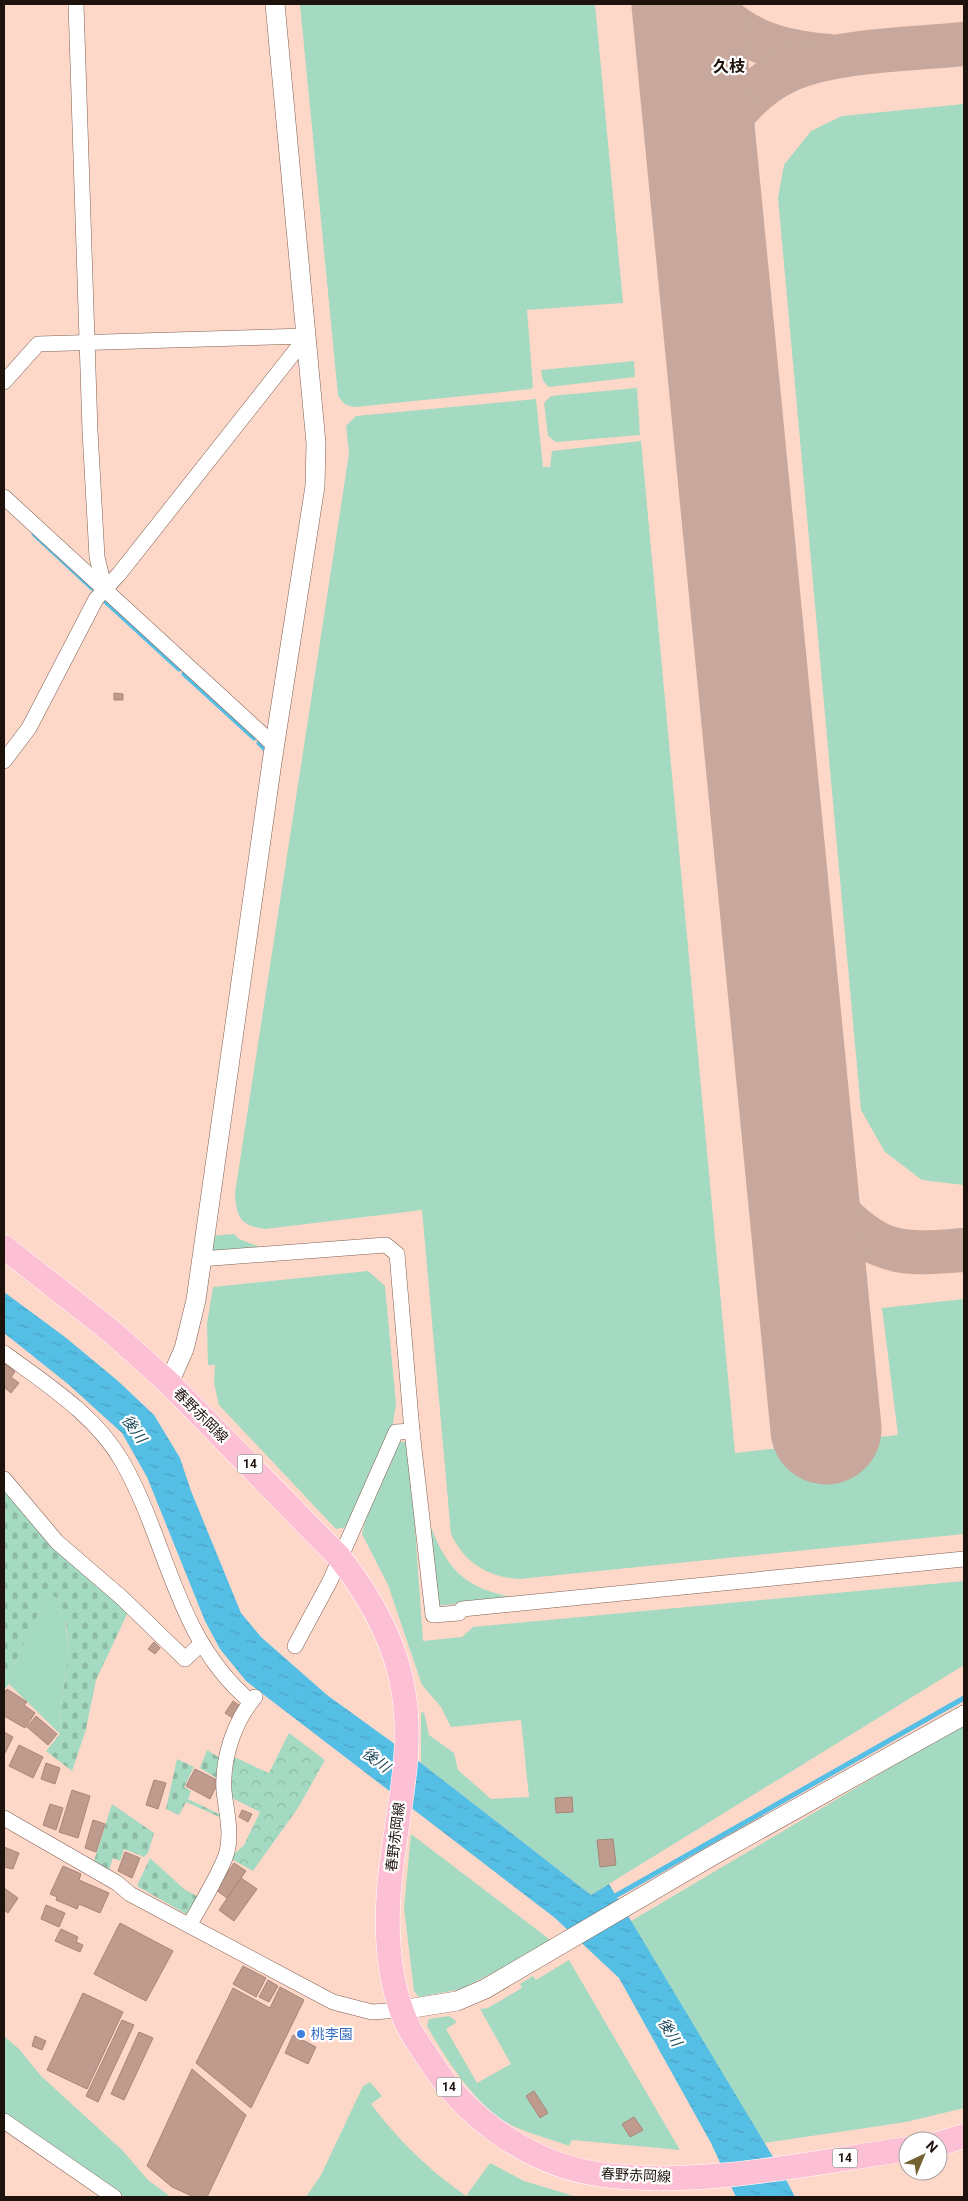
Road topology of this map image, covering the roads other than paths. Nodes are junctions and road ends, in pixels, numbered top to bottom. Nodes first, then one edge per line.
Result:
1 (76, 4) edge
2 (275, 4) edge
3 (307, 336) junction
4 (88, 343) junction
5 (4, 382) edge
6 (4, 497) edge
7 (104, 590) junction
8 (276, 740) junction
9 (4, 761) edge
10 (4, 1247) edge
11 (200, 1259) junction
12 (4, 1353) edge
13 (169, 1383) junction
14 (412, 1431) junction
15 (4, 1479) edge
16 (340, 1558) junction
17 (964, 1559) edge
18 (201, 1644) junction
19 (295, 1646) dead end
20 (964, 1715) edge
21 (4, 1818) edge
22 (190, 1924) junction
23 (401, 2010) junction
24 (4, 2121) edge
25 (964, 2136) edge
26 (948, 2141) edge
27 (898, 2151) edge
28 (114, 2197) edge

1 - 4 street
2 - 3 street
3 - 4 street
3 - 7 street
3 - 8 street
4 - 5 street
4 - 7 street
6 - 7 street
7 - 8 street
7 - 9 street
8 - 11 street
10 - 13 main road, 春野赤岡線 / 14
11 - 13 street
11 - 14 street
12 - 18 street
13 - 16 main road, 春野赤岡線 / 14
14 - 16 street
14 - 17 street
15 - 18 street
16 - 19 street
16 - 23 main road, 春野赤岡線 / 14
18 - 22 street
20 - 23 street
21 - 22 street
22 - 23 street
23 - 27 main road, 春野赤岡線 / 14
24 - 28 street
25 - 26 main road

